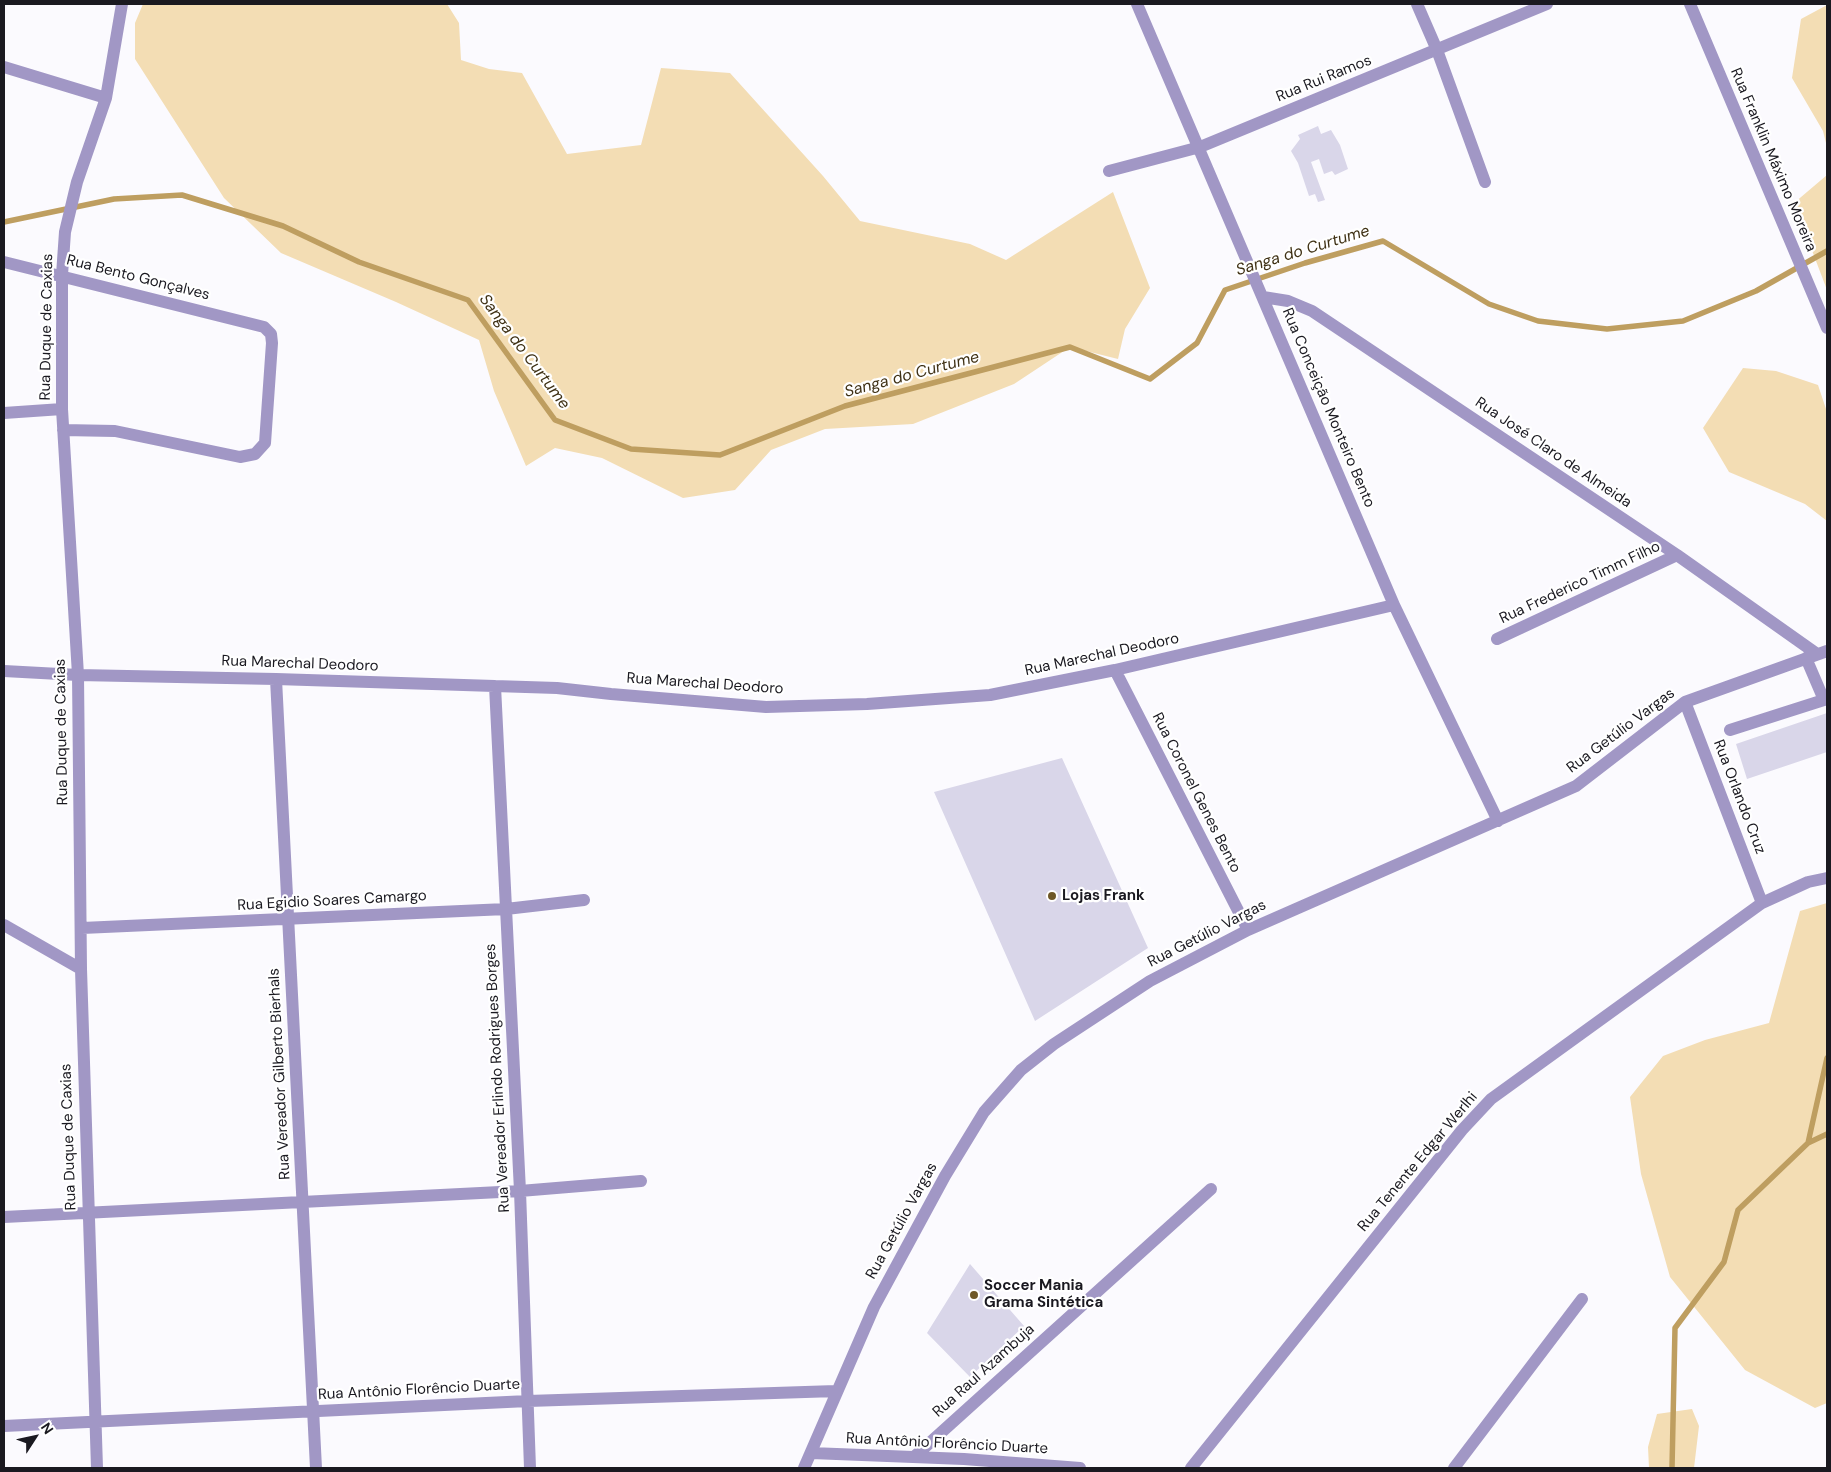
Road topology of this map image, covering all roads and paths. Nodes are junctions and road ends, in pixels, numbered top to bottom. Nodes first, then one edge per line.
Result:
1 (122, 4) edge
2 (1137, 4) edge
3 (1417, 4) edge
4 (1547, 4) edge
5 (1690, 4) edge
6 (1437, 50) junction
7 (4, 66) edge
8 (106, 98) junction
9 (1200, 148) junction
10 (1109, 171) dead end
11 (1485, 182) dead end
12 (4, 262) edge
13 (62, 275) junction
14 (1262, 293) junction
15 (1827, 328) edge
16 (62, 409) junction
17 (4, 413) edge
18 (63, 430) junction
19 (1676, 555) junction
20 (1394, 605) junction
21 (1497, 640) dead end
22 (1817, 654) edge
23 (1115, 670) junction
24 (4, 671) edge
25 (78, 675) junction
26 (276, 678) junction
27 (495, 686) junction
28 (1826, 699) edge
29 (1685, 702) junction
30 (1730, 730) dead end
31 (1498, 821) junction
32 (1827, 878) edge
33 (584, 900) dead end
34 (1762, 903) junction
35 (506, 909) junction
36 (290, 919) junction
37 (4, 925) edge
38 (82, 928) junction
39 (1248, 930) junction
40 (81, 969) junction
41 (641, 1181) dead end
42 (1211, 1189) dead end
43 (520, 1191) junction
44 (302, 1203) junction
45 (88, 1213) junction
46 (4, 1217) edge
47 (1582, 1299) dead end
48 (836, 1392) junction
49 (528, 1401) junction
50 (314, 1412) junction
51 (95, 1420) junction
52 (4, 1426) edge
53 (812, 1454) junction
54 (914, 1457) junction
55 (963, 1464) edge
56 (97, 1468) edge
57 (316, 1468) edge
58 (530, 1468) edge
59 (804, 1468) edge
60 (1080, 1468) edge
61 (1191, 1468) edge
62 (1454, 1468) edge

1 - 8 street, Rua Duque de Caxias
2 - 9 street, Rua Conceição Monteiro Bento
3 - 6 street
4 - 6 street, Rua Rui Ramos
5 - 15 street, Rua Franklin Máximo Moreira
6 - 9 street, Rua Rui Ramos
6 - 11 street
7 - 8 street
8 - 13 street, Rua Duque de Caxias
9 - 10 street, Rua Rui Ramos
9 - 14 street, Rua Conceição Monteiro Bento
12 - 13 street, Rua Bento Gonçalves
13 - 16 street, Rua Duque de Caxias
13 - 18 street, Rua Bento Gonçalves
14 - 19 street, Rua José Claro de Almeida
14 - 20 street, Rua Conceição Monteiro Bento
16 - 17 street
16 - 18 street, Rua Duque de Caxias
18 - 25 street, Rua Duque de Caxias
19 - 21 street, Rua Frederico Timm Filho
19 - 22 street, Rua José Claro de Almeida
20 - 23 street, Rua Marechal Deodoro
20 - 31 street, Rua Conceição Monteiro Bento
22 - 28 street
22 - 29 street, Rua Getúlio Vargas
23 - 27 street, Rua Marechal Deodoro
23 - 39 street, Rua Coronel Genes Bento
24 - 25 street, Rua Marechal Deodoro
25 - 26 street, Rua Marechal Deodoro
25 - 38 street, Rua Duque de Caxias
26 - 27 street, Rua Marechal Deodoro
26 - 36 street, Rua Vereador Gilberto Bierhals
27 - 35 street, Rua Vereador Erlindo Rodrigues Borges
28 - 30 street
29 - 31 street, Rua Getúlio Vargas
29 - 34 street, Rua Orlando Cruz
31 - 39 street, Rua Getúlio Vargas
32 - 34 street, Rua Tenente Edgar Werlhi
33 - 35 street, Rua Egidio Soares Camargo
34 - 61 street, Rua Tenente Edgar Werlhi
35 - 36 street, Rua Egidio Soares Camargo
35 - 43 street, Rua Vereador Erlindo Rodrigues Borges
36 - 38 street, Rua Egidio Soares Camargo
36 - 44 street, Rua Vereador Gilberto Bierhals
37 - 40 street
38 - 40 street, Rua Duque de Caxias
39 - 48 street, Rua Getúlio Vargas
40 - 45 street, Rua Duque de Caxias
41 - 43 street
42 - 54 street, Rua Raul Azambuja
43 - 44 street
43 - 49 street, Rua Vereador Erlindo Rodrigues Borges
44 - 45 street
44 - 50 street, Rua Vereador Gilberto Bierhals
45 - 46 street
45 - 51 street, Rua Duque de Caxias
47 - 62 street
48 - 49 street, Rua Antônio Florêncio Duarte
48 - 53 street, Rua Getúlio Vargas
49 - 50 street, Rua Antônio Florêncio Duarte
49 - 58 street, Rua Vereador Erlindo Rodrigues Borges
50 - 51 street, Rua Antônio Florêncio Duarte
50 - 57 street, Rua Vereador Gilberto Bierhals
51 - 52 street, Rua Antônio Florêncio Duarte
51 - 56 street, Rua Duque de Caxias
53 - 54 street, Rua Antônio Florêncio Duarte
53 - 59 street, Rua Getúlio Vargas
54 - 55 street, Rua Antônio Florêncio Duarte
55 - 60 street, Rua Antônio Florêncio Duarte

